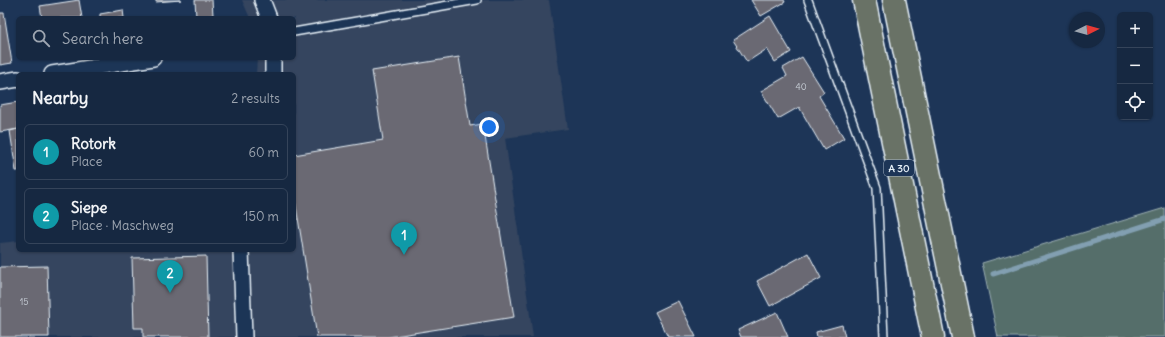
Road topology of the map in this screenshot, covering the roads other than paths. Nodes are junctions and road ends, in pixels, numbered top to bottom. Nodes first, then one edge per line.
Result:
1 (262, 0) edge
2 (477, 0) edge
3 (808, 0) edge
4 (864, 0) edge
5 (894, 0) edge
6 (268, 16) edge
7 (296, 32) edge
8 (140, 60) edge
9 (273, 60) edge
10 (65, 72) edge
11 (273, 72) edge
12 (16, 79) edge
13 (0, 82) edge
14 (241, 252) edge
15 (244, 337) edge
16 (884, 337) edge
17 (933, 337) edge
18 (963, 337) edge

1 - 6 street
2 - 7 lane
3 - 16 lane
4 - 17 highway, A 30
5 - 18 highway, A 30
8 - 10 street
9 - 11 street
12 - 13 street
14 - 15 street

